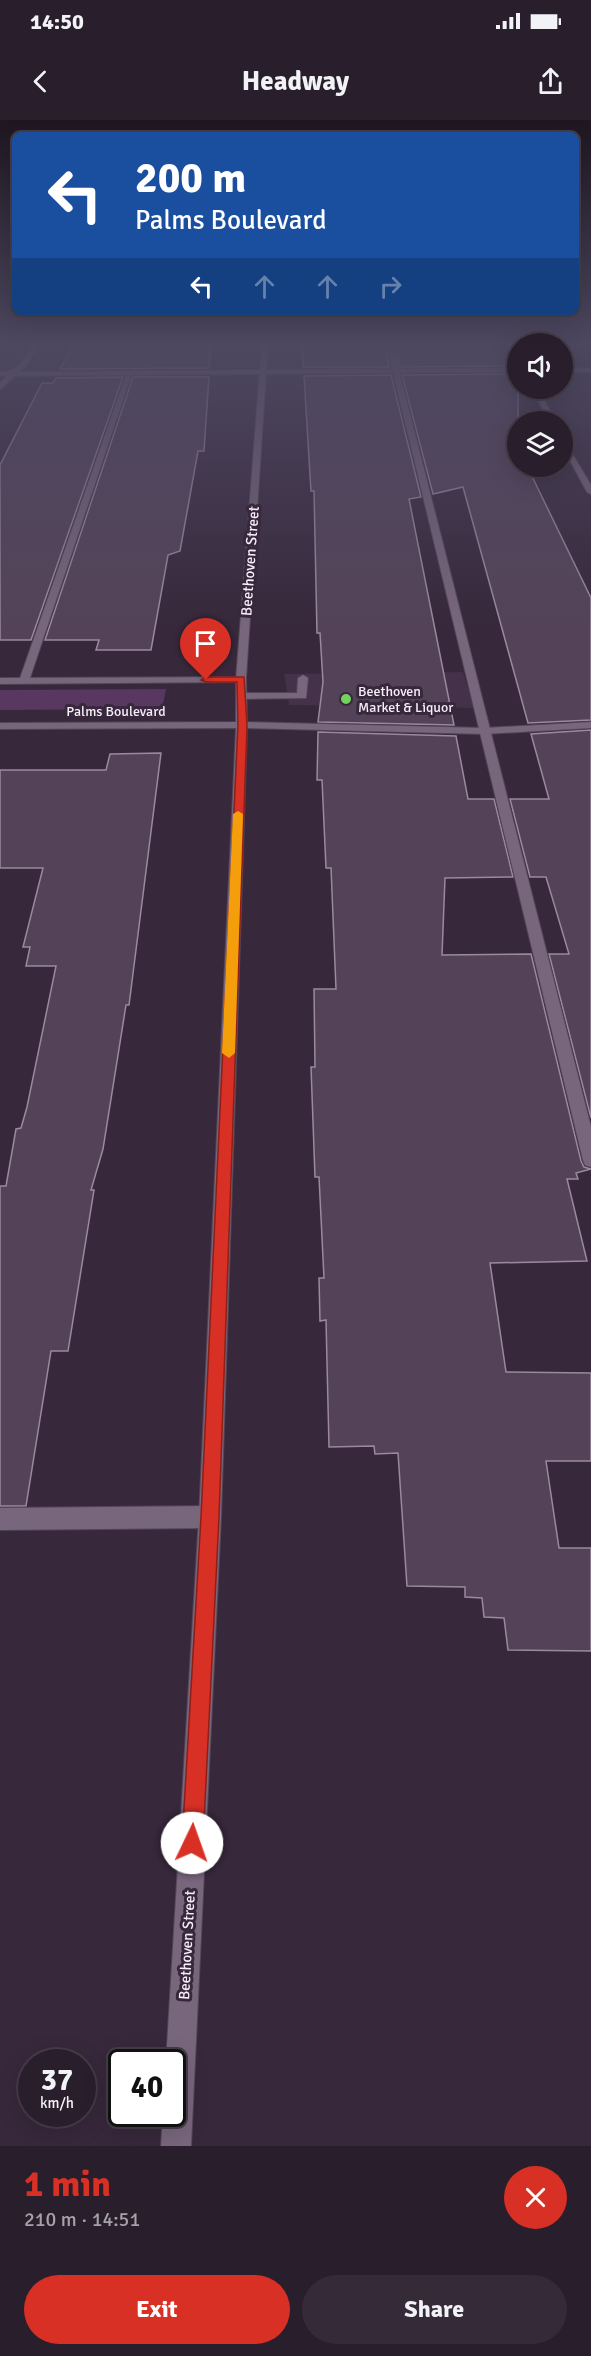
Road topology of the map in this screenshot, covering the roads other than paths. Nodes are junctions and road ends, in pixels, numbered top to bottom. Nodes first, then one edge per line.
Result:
1 (107, 438) edge
2 (259, 438) edge
3 (412, 438) edge
4 (573, 459) edge
5 (591, 492) edge
6 (303, 678) dead end
7 (241, 679) junction
8 (0, 681) edge
9 (24, 681) junction
10 (241, 696) junction
11 (242, 725) junction
12 (591, 725) edge
13 (0, 726) edge
14 (484, 731) junction
15 (591, 1160) edge
16 (210, 1517) junction
17 (0, 1519) edge
18 (176, 2146) edge

1 - 9 street
2 - 7 street, Beethoven Street
3 - 14 street
4 - 5 street
6 - 10 street
7 - 9 street, Palms Boulevard
7 - 10 street, Beethoven Street
8 - 9 street, Palms Boulevard
10 - 11 street, Beethoven Street
11 - 13 street, Palms Boulevard
11 - 14 street, Palms Boulevard
11 - 16 street, Beethoven Street
12 - 14 street, Palms Boulevard
14 - 15 street
16 - 17 street
16 - 18 street, Beethoven Street

